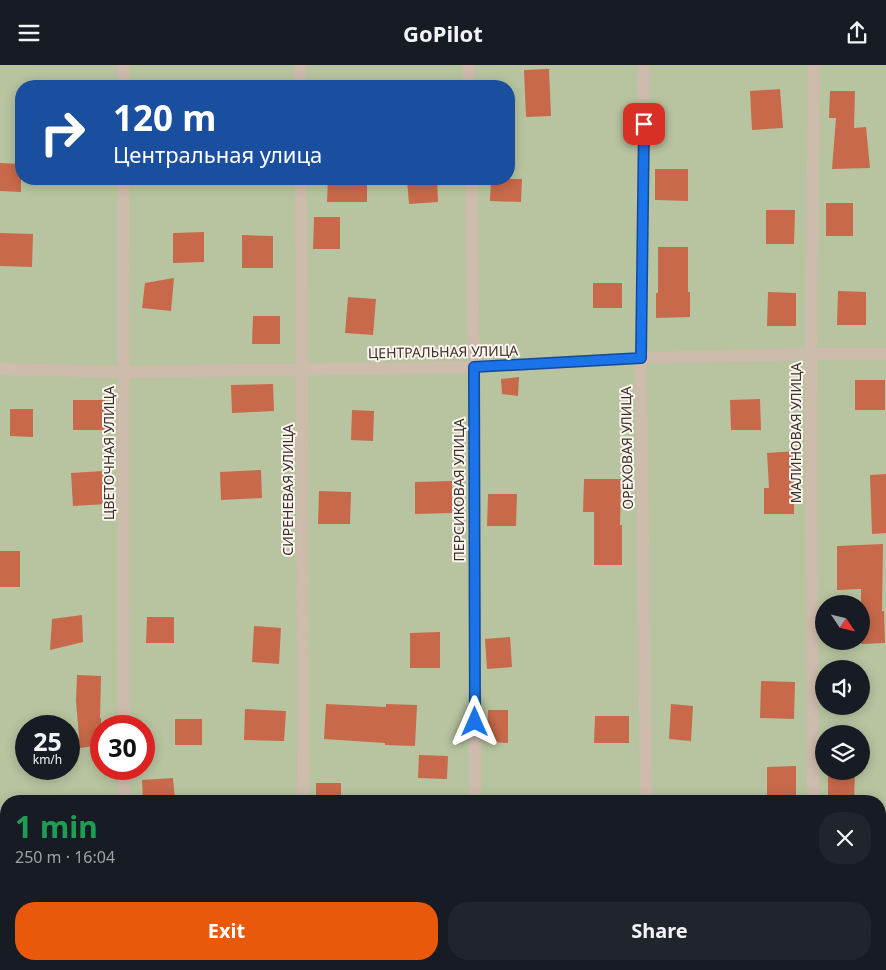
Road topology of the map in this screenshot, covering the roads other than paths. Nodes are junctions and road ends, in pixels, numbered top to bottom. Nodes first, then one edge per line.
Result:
1 (123, 65) edge
2 (300, 65) edge
3 (469, 65) edge
4 (644, 65) edge
5 (814, 65) edge
6 (123, 80) edge
7 (300, 80) edge
8 (469, 80) edge
9 (123, 185) edge
10 (301, 185) edge
11 (471, 185) edge
12 (811, 354) junction
13 (886, 354) edge
14 (641, 358) junction
15 (474, 367) junction
16 (0, 369) edge
17 (302, 370) junction
18 (124, 372) junction
19 (124, 715) edge
20 (124, 780) edge
21 (124, 795) edge
22 (303, 795) edge
23 (475, 795) edge
24 (646, 795) edge
25 (813, 795) edge

1 - 6 street
2 - 7 street
3 - 8 street
4 - 14 street, ОРЕХОВАЯ УЛИЦА
5 - 12 street, МАЛИНОВАЯ УЛИЦА
9 - 18 street, ЦВЕТОЧНАЯ УЛИЦА
10 - 17 street, СИРЕНЕВАЯ УЛИЦА
11 - 15 street, ПЕРСИКОВАЯ УЛИЦА
12 - 13 street, ЦЕНТРАЛЬНАЯ УЛИЦА
12 - 14 street, ЦЕНТРАЛЬНАЯ УЛИЦА
12 - 25 street, МАЛИНОВАЯ УЛИЦА
14 - 15 street, ЦЕНТРАЛЬНАЯ УЛИЦА
14 - 24 street, ОРЕХОВАЯ УЛИЦА
15 - 17 street, ЦЕНТРАЛЬНАЯ УЛИЦА
15 - 23 street, ПЕРСИКОВАЯ УЛИЦА
16 - 18 street, ЦЕНТРАЛЬНАЯ УЛИЦА
17 - 18 street, ЦЕНТРАЛЬНАЯ УЛИЦА
17 - 22 street, СИРЕНЕВАЯ УЛИЦА
18 - 19 street, ЦВЕТОЧНАЯ УЛИЦА
20 - 21 street

